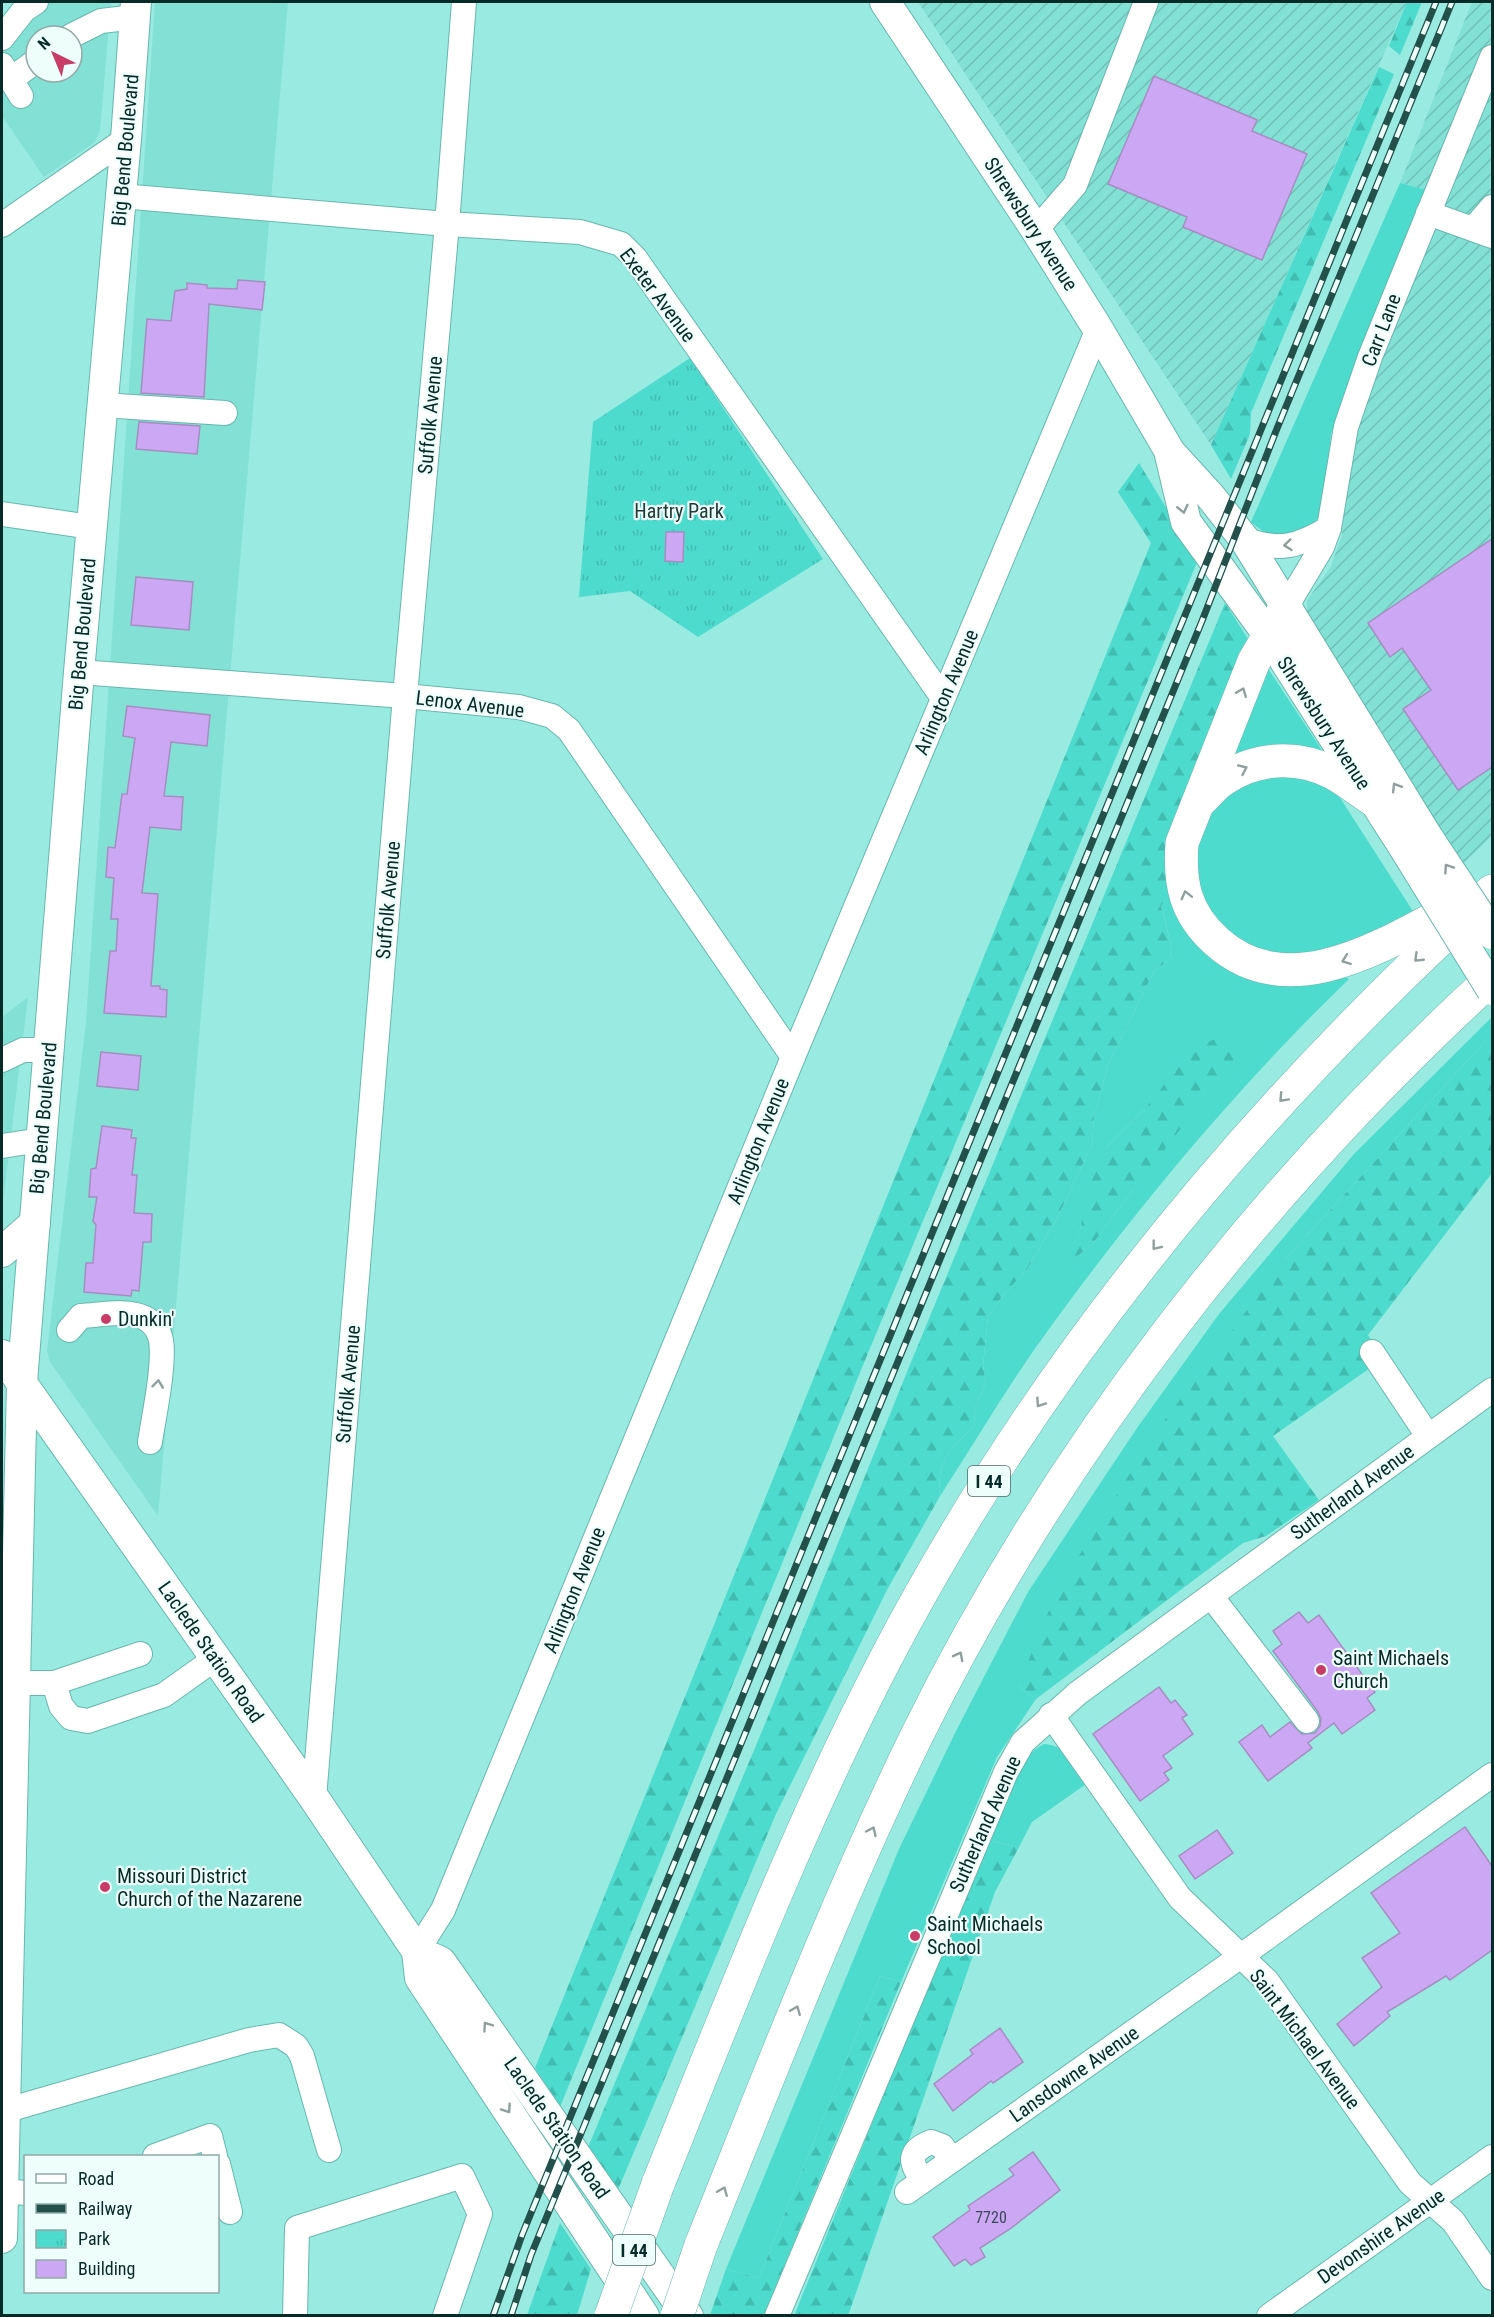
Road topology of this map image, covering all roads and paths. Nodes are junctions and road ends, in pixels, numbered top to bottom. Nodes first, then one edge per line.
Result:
1 (36, 2) edge
2 (464, 2) edge
3 (885, 2) edge
4 (1146, 2) edge
5 (136, 9) edge
6 (84, 30) edge
7 (2, 38) edge
8 (1492, 60) edge
9 (24, 70) edge
10 (11, 80) edge
11 (126, 139) junction
12 (121, 196) junction
13 (1492, 207) edge
14 (1428, 213) junction
15 (447, 224) junction
16 (2, 225) edge
17 (1036, 230) junction
18 (1483, 232) edge
19 (1098, 329) junction
20 (102, 405) junction
21 (225, 413) dead end
22 (1170, 452) junction
23 (2, 514) edge
24 (91, 527) junction
25 (1329, 528) junction
26 (1245, 540) junction
27 (1286, 607) junction
28 (1269, 636) junction
29 (79, 672) junction
30 (405, 696) junction
31 (943, 698) junction
32 (1375, 801) junction
33 (1197, 804) junction
34 (1417, 845) junction
35 (1492, 889) edge
36 (1492, 934) edge
37 (1492, 978) edge
38 (1492, 990) edge
39 (48, 1050) junction
40 (793, 1057) junction
41 (2, 1060) edge
42 (41, 1140) junction
43 (2, 1146) edge
44 (35, 1223) junction
45 (2, 1252) edge
46 (69, 1329) dead end
47 (1372, 1352) dead end
48 (2, 1355) edge
49 (22, 1382) junction
50 (1492, 1390) edge
51 (1428, 1436) junction
52 (150, 1442) dead end
53 (10, 1490) edge
54 (1211, 1596) junction
55 (9, 1642) edge
56 (140, 1654) dead end
57 (216, 1658) junction
58 (15, 1683) junction
59 (54, 1683) junction
60 (1051, 1715) junction
61 (1307, 1721) dead end
62 (7, 1759) edge
63 (1492, 1774) edge
64 (314, 1798) junction
65 (417, 1951) junction
66 (1241, 1956) junction
67 (4, 2041) edge
68 (4, 2111) junction
69 (329, 2150) dead end
70 (160, 2155) edge
71 (215, 2155) edge
72 (1492, 2157) edge
73 (219, 2168) edge
74 (915, 2186) dead end
75 (6, 2196) edge
76 (1431, 2201) junction
77 (230, 2212) dead end
78 (2, 2238) edge
79 (1492, 2278) edge
80 (295, 2316) edge
81 (445, 2316) edge
82 (611, 2316) edge
83 (644, 2316) edge
84 (677, 2316) edge
85 (688, 2316) edge
86 (777, 2316) edge
87 (1269, 2316) edge

1 - 7 street
2 - 15 street, Suffolk Avenue
3 - 17 main road, Shrewsbury Avenue
4 - 17 street
5 - 6 street
5 - 11 main road, Big Bend Boulevard
8 - 14 street, Carr Lane
9 - 10 street
11 - 12 main road, Big Bend Boulevard
11 - 16 street
12 - 15 street, Exeter Avenue
12 - 20 main road, Big Bend Boulevard
13 - 18 street
14 - 18 street
14 - 25 street, Carr Lane
15 - 30 street, Suffolk Avenue
15 - 31 street, Exeter Avenue
17 - 19 main road, Shrewsbury Avenue
19 - 22 main road, Shrewsbury Avenue
19 - 31 street, Arlington Avenue
20 - 21 street
20 - 24 main road, Big Bend Boulevard
22 - 26 main road, Shrewsbury Avenue
22 -> 28 main road, Shrewsbury Avenue
23 - 24 street
24 - 29 main road, Big Bend Boulevard
25 -> 26 street
25 - 27 street, Carr Lane
26 - 27 main road, Shrewsbury Avenue
27 - 28 highway
34 -> 27 main road, Shrewsbury Avenue
28 - 32 main road, Shrewsbury Avenue
33 -> 28 highway
29 - 30 street, Lenox Avenue
29 - 39 main road, Big Bend Boulevard
30 - 40 street, Lenox Avenue
30 - 64 street, Suffolk Avenue
31 - 40 street, Arlington Avenue
33 -> 32 highway
32 - 34 main road, Shrewsbury Avenue
35 -> 33 highway
36 -> 34 main road, Shrewsbury Avenue, bridge
34 - 38 main road, Shrewsbury Avenue, bridge
35 -> 82 highway, I 44, bridge
84 -> 37 highway, bridge
39 - 41 street
39 - 42 main road, Big Bend Boulevard
40 - 65 street, Arlington Avenue
42 - 43 street
42 - 44 main road, Big Bend Boulevard
44 - 45 main road
44 - 49 main road, Big Bend Boulevard
52 -> 46 street
47 - 51 street
48 - 49 main road, Laclede Station Road
49 - 53 main road, Big Bend Boulevard
49 - 57 main road, Laclede Station Road
50 - 51 street, Sutherland Avenue
51 - 54 street, Sutherland Avenue
53 - 55 main road, Big Bend Boulevard
54 - 60 street, Sutherland Avenue
54 - 61 street
55 - 58 main road, Big Bend Boulevard
56 - 59 street
57 - 59 street
57 - 64 main road, Laclede Station Road
58 - 59 street
58 - 62 main road, Big Bend Boulevard
60 - 66 street, Saint Michael Avenue
60 - 86 street, Sutherland Avenue
62 - 67 main road, Big Bend Boulevard
63 - 66 street, Lansdowne Avenue
64 - 65 main road, Laclede Station Road
65 -> 83 main road, Laclede Station Road
85 -> 65 main road, Laclede Station Road
66 - 74 street, Lansdowne Avenue
66 - 76 street, Saint Michael Avenue
67 - 68 main road, Big Bend Boulevard
68 - 69 street
68 - 75 main road, Big Bend Boulevard
70 - 71 street
72 - 76 street, Devonshire Avenue
73 - 77 street
75 - 78 main road, Big Bend Boulevard
76 - 79 street, Saint Michael Avenue
76 - 87 street, Devonshire Avenue
80 - 81 street

